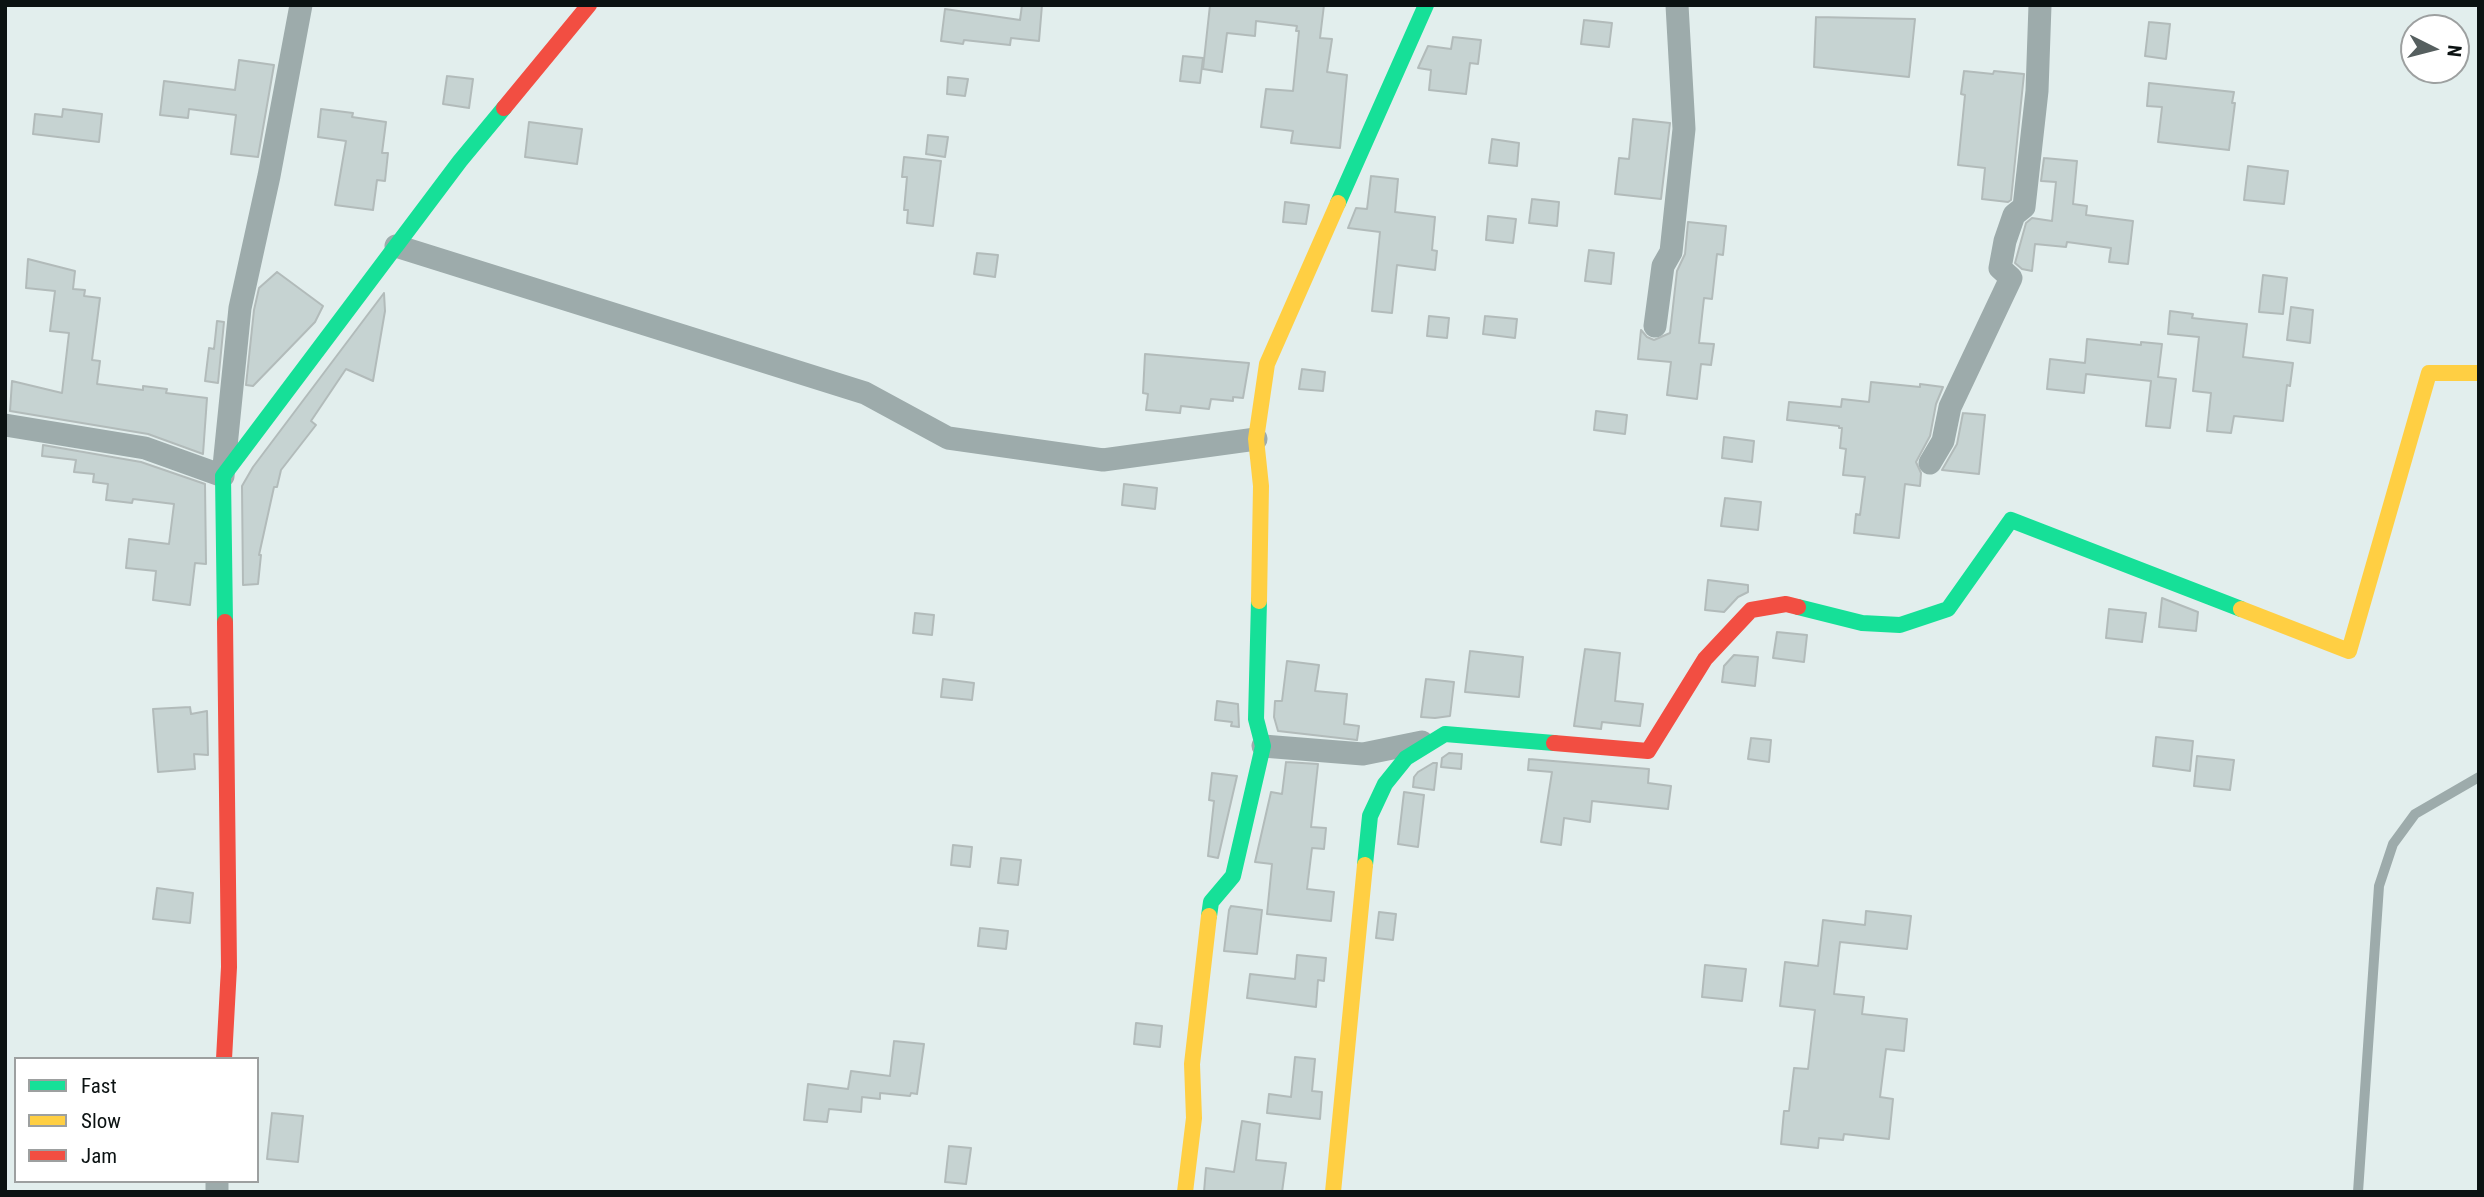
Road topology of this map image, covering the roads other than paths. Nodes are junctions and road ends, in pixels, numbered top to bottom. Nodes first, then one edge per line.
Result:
1 (301, 5) edge
2 (589, 5) edge
3 (1426, 5) edge
4 (1677, 5) edge
5 (2040, 5) edge
6 (396, 246) junction
7 (1655, 326) dead end
8 (2479, 373) edge
9 (5, 425) edge
10 (1256, 439) junction
11 (1930, 463) dead end
12 (223, 476) junction
13 (1432, 740) junction
14 (1264, 746) junction
15 (2479, 777) edge
16 (224, 1057) edge
17 (1185, 1192) edge
18 (1333, 1192) edge
19 (2358, 1192) edge

1 - 12 street
2 - 6 street
3 - 10 street
4 - 7 street
5 - 11 street
6 - 10 street
6 - 12 street
8 - 13 street
9 - 12 street
10 - 14 street
12 - 16 street
13 - 14 street
13 - 18 street
14 - 17 street
15 - 19 lane

